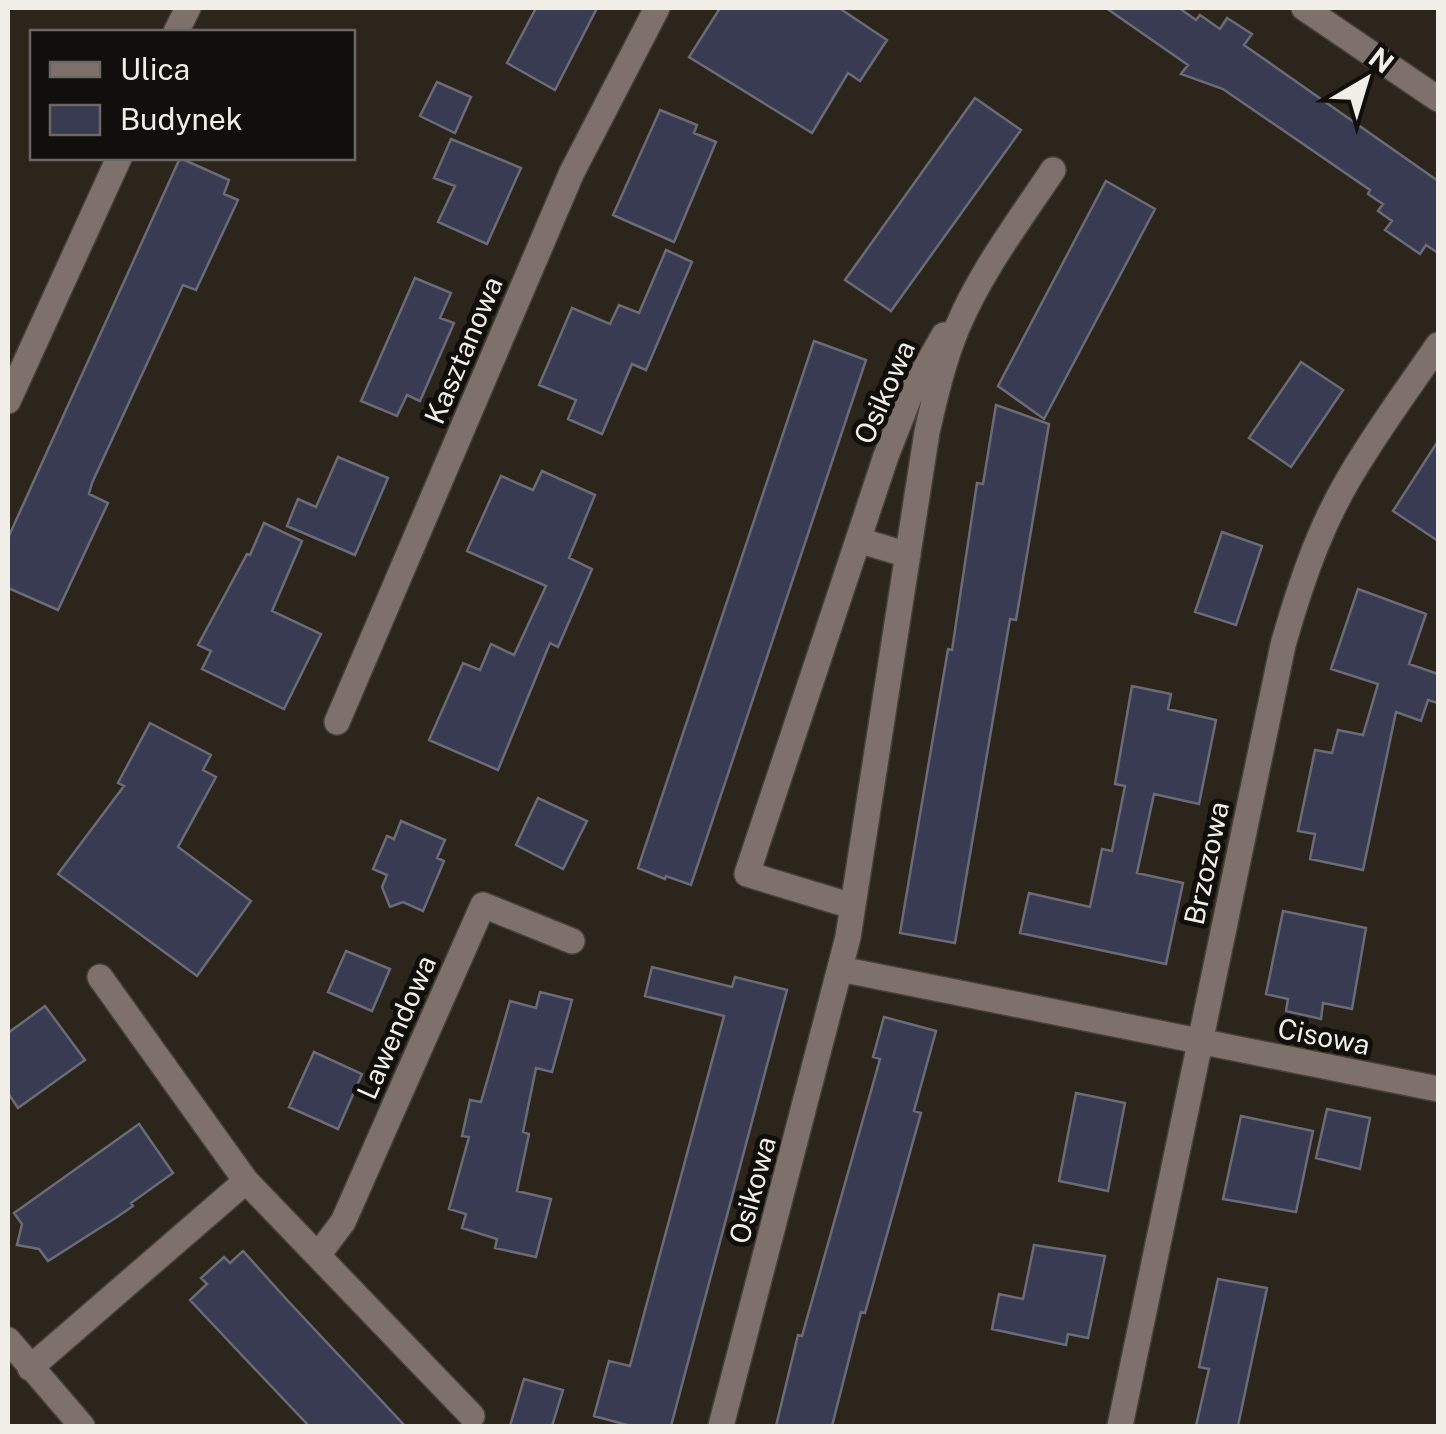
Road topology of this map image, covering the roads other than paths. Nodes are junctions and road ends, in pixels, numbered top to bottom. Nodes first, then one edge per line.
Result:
1 (657, 8) edge
2 (1304, 8) edge
3 (1438, 99) edge
4 (118, 160) edge
5 (1053, 170) dead end
6 (982, 277) junction
7 (1438, 344) edge
8 (8, 401) edge
9 (858, 540) junction
10 (908, 555) junction
11 (337, 722) dead end
12 (852, 906) junction
13 (572, 941) dead end
14 (840, 969) junction
15 (100, 977) dead end
16 (1199, 1043) junction
17 (1438, 1089) edge
18 (246, 1181) junction
19 (318, 1255) junction
20 (8, 1340) edge
21 (30, 1368) junction
22 (472, 1416) dead end
23 (82, 1426) edge
24 (721, 1426) edge
25 (1120, 1426) edge

1 - 11 street, Kasztanowa
2 - 3 street
4 - 8 street
5 - 6 street, Osikowa
6 - 9 street, Osikowa
6 - 10 street, Osikowa
7 - 16 street, Brzozowa
9 - 10 street
9 - 12 street, Osikowa
10 - 12 street, Osikowa
12 - 14 street, Osikowa
13 - 19 street, Lawendowa
14 - 16 street
14 - 24 street, Osikowa
15 - 18 street
16 - 17 street, Cisowa
16 - 25 street, Brzozowa
18 - 19 street
18 - 21 street
19 - 22 street
20 - 21 street
21 - 23 street

